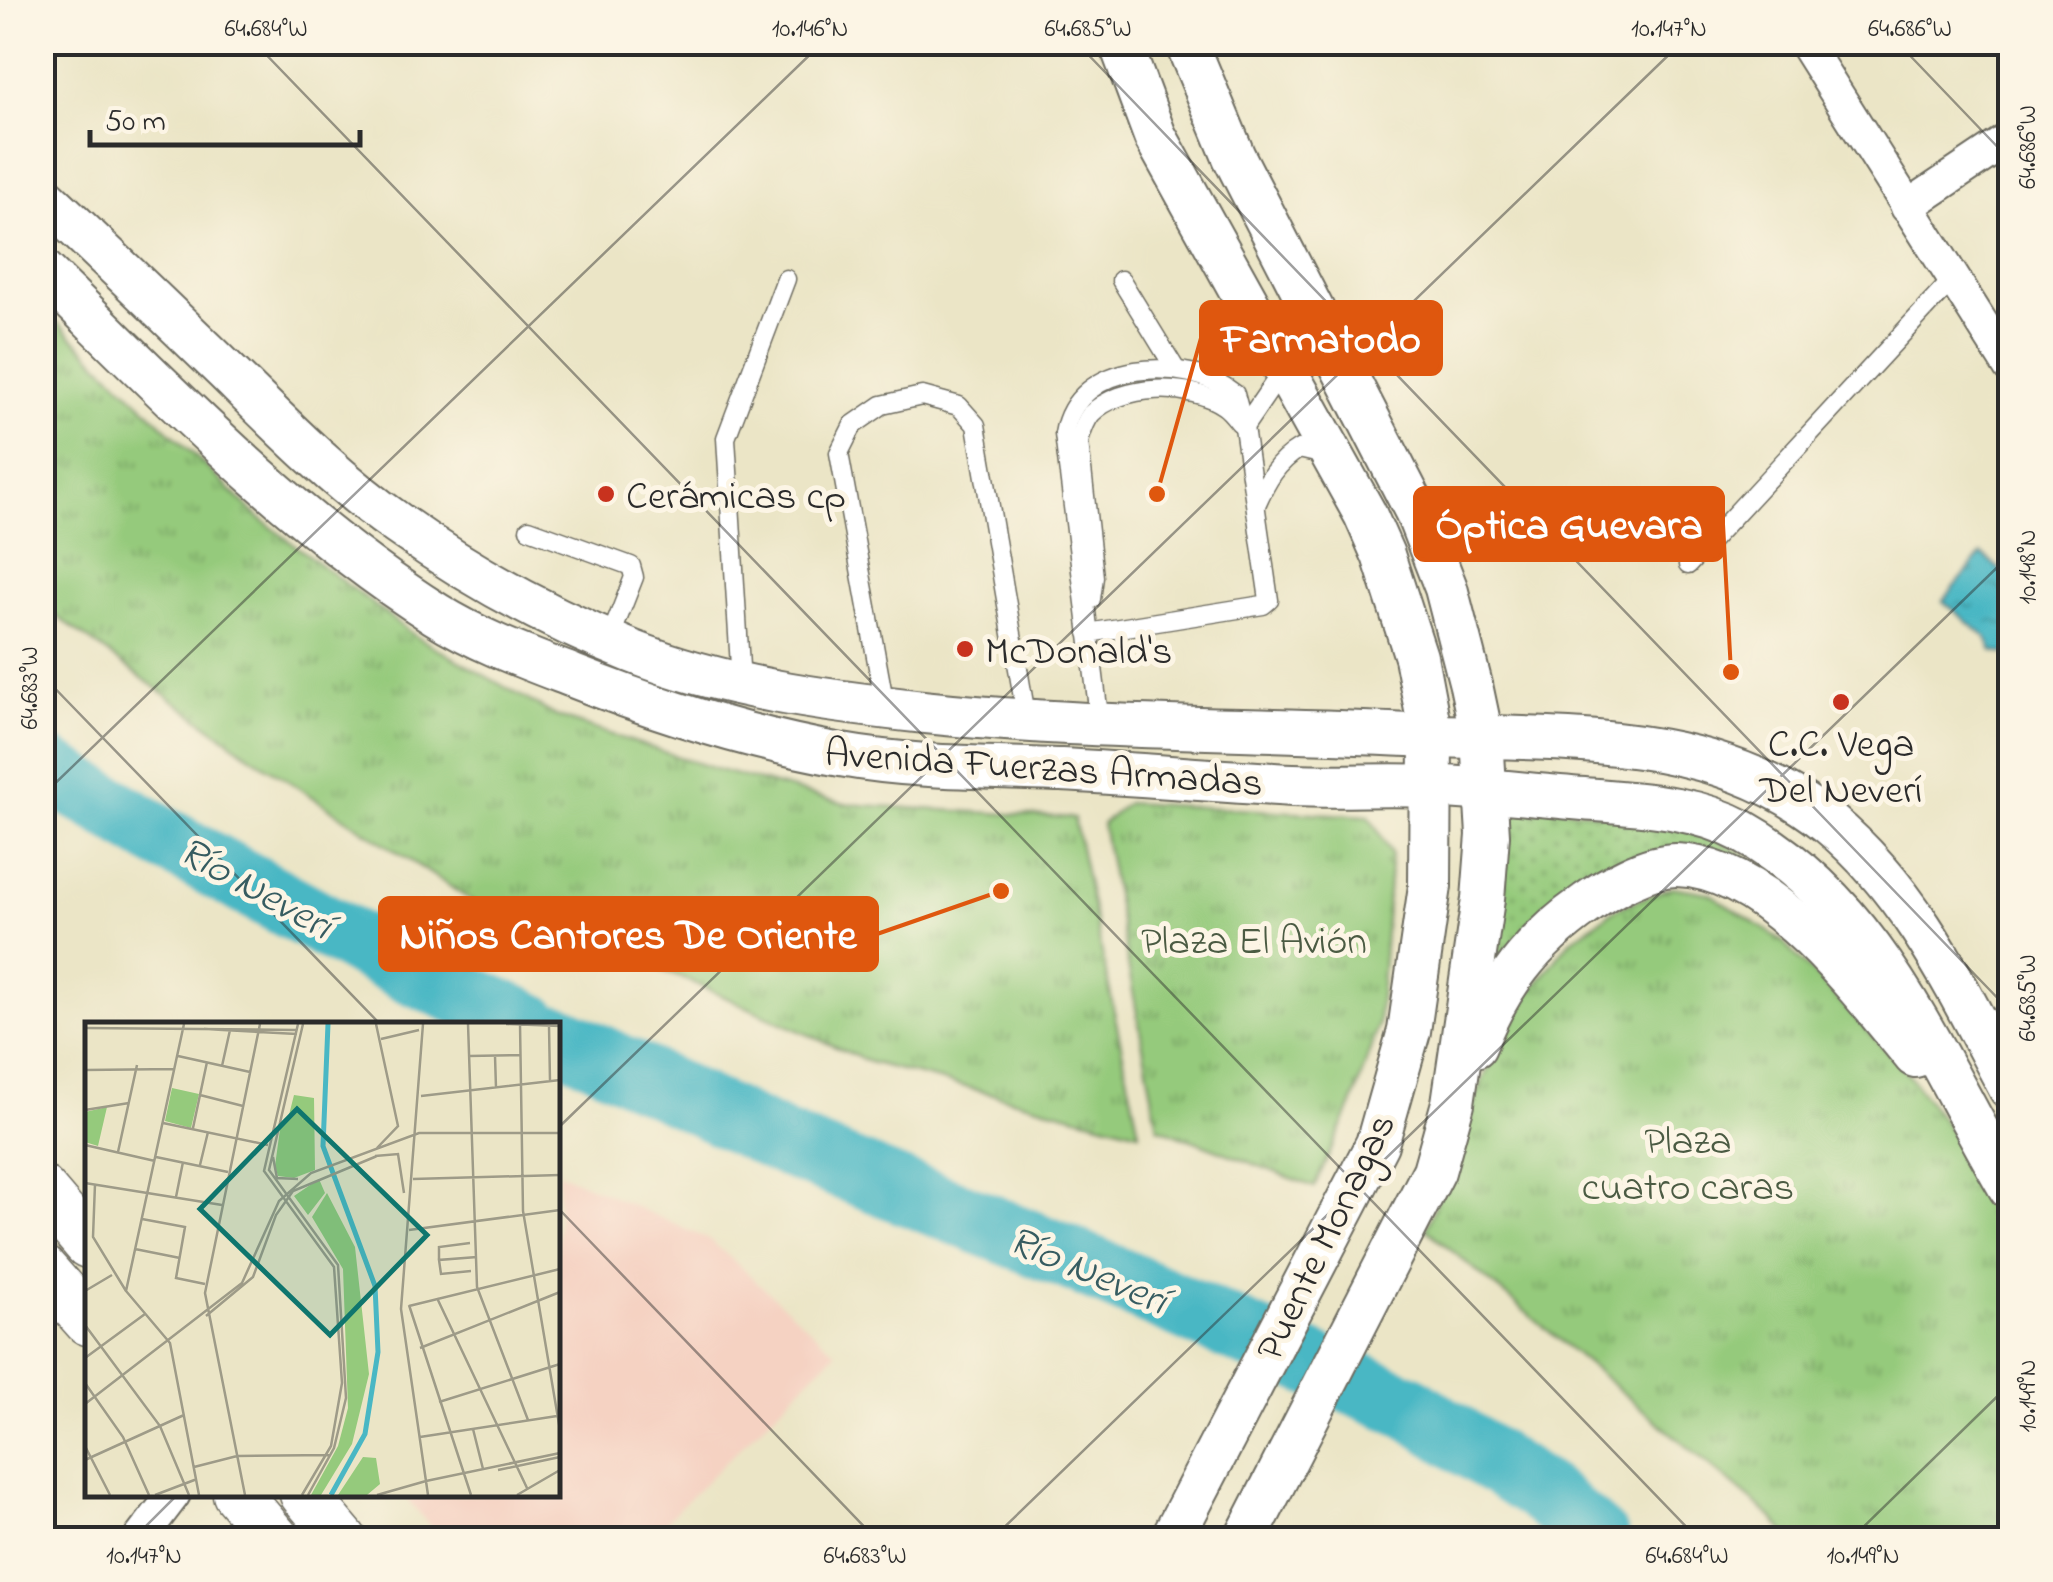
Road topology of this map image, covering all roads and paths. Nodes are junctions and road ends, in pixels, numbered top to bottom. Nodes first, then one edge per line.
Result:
1 (1120, 42) edge
2 (1186, 42) edge
3 (1804, 42) edge
4 (2010, 138) edge
5 (42, 195) edge
6 (1907, 207) junction
7 (42, 270) edge
8 (1953, 278) junction
9 (786, 279) dead end
10 (1121, 280) dead end
11 (1284, 368) junction
12 (2010, 368) edge
13 (1176, 370) junction
14 (1244, 427) junction
15 (1341, 470) junction
16 (1256, 506) junction
17 (529, 529) dead end
18 (1688, 565) dead end
19 (1088, 633) junction
20 (609, 641) junction
21 (741, 684) junction
22 (885, 709) junction
23 (1027, 722) junction
24 (1100, 724) junction
25 (1431, 736) junction
26 (1482, 736) junction
27 (1431, 786) junction
28 (1486, 790) junction
29 (2006, 1067) edge
30 (1453, 1103) junction
31 (1972, 1125) junction
32 (2010, 1188) edge
33 (42, 1190) edge
34 (85, 1240) edge
35 (42, 1269) edge
36 (85, 1318) edge
37 (172, 1497) edge
38 (240, 1497) edge
39 (307, 1497) edge
40 (138, 1540) edge
41 (276, 1540) edge
42 (343, 1540) edge
43 (1172, 1540) edge
44 (1246, 1540) edge

1 - 11 street, Puente Monagas
2 - 26 street, Puente Monagas
3 - 6 street
4 - 6 street
5 - 20 street, Avenida Fuerzas Armadas
6 - 8 street
7 - 27 street, Avenida Fuerzas Armadas
8 - 12 street
8 - 18 lane
9 - 21 lane
10 - 13 lane
11 - 14 lane
11 - 15 street, Puente Monagas
13 - 14 lane
13 - 19 lane
14 - 16 lane
14 - 19 lane
15 - 16 lane
15 - 25 street, Puente Monagas
16 - 19 lane
17 - 20 lane
19 - 24 lane
20 - 21 street, Avenida Fuerzas Armadas
21 - 22 street, Avenida Fuerzas Armadas
22 - 23 street, Avenida Fuerzas Armadas
22 - 23 lane
23 - 24 street, Avenida Fuerzas Armadas
24 - 25 street, Avenida Fuerzas Armadas
25 - 26 street, Avenida Fuerzas Armadas
25 - 27 street, Puente Monagas
26 - 28 street, Puente Monagas
26 - 29 street, Avenida Fuerzas Armadas
27 - 28 street, Avenida Fuerzas Armadas
27 - 43 street, Puente Monagas
28 - 30 street, Puente Monagas
28 - 31 street, Avenida Fuerzas Armadas
30 - 31 street
30 - 44 street, Puente Monagas
31 - 32 street, Avenida Fuerzas Armadas
33 - 34 main road
35 - 36 main road
37 - 40 street
38 - 41 main road
39 - 42 main road

